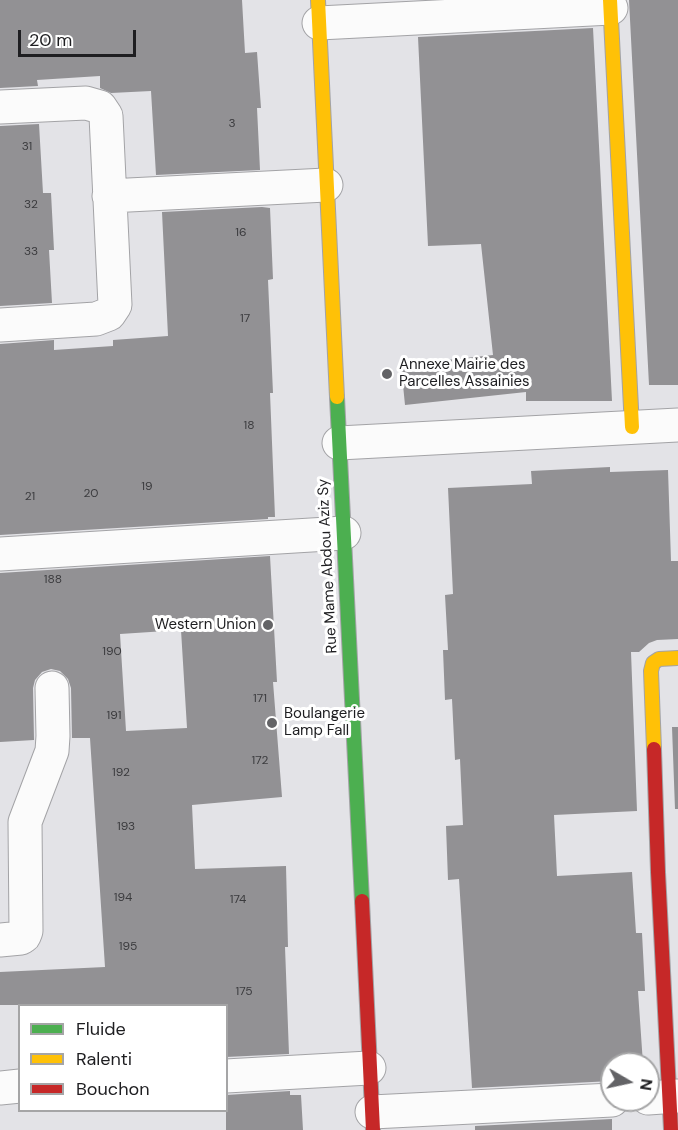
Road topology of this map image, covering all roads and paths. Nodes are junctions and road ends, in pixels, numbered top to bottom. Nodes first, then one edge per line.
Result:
1 (610, 4) edge
2 (318, 11) edge
3 (0, 107) edge
4 (326, 185) junction
5 (110, 196) junction
6 (0, 325) edge
7 (678, 424) edge
8 (632, 427) junction
9 (339, 443) junction
10 (344, 533) junction
11 (0, 554) edge
12 (678, 658) edge
13 (52, 688) dead end
14 (12, 823) edge
15 (668, 871) edge
16 (0, 940) edge
17 (369, 1068) junction
18 (228, 1076) edge
19 (18, 1086) edge
20 (0, 1088) edge
21 (665, 1097) edge
22 (600, 1101) edge
23 (372, 1121) edge
24 (671, 1130) edge

1 - 2 street
1 - 8 street
2 - 4 street, Rue Mame Abdou Aziz Sy
3 - 5 street
4 - 5 street
4 - 9 street, Rue Mame Abdou Aziz Sy
5 - 6 street
7 - 8 street
8 - 9 street
9 - 10 street, Rue Mame Abdou Aziz Sy
10 - 11 street
10 - 17 street, Rue Mame Abdou Aziz Sy
12 - 15 street
13 - 14 street
14 - 16 street
15 - 21 street
17 - 18 street
17 - 23 street, Rue Mame Abdou Aziz Sy
19 - 20 street
21 - 24 street
22 - 23 street

